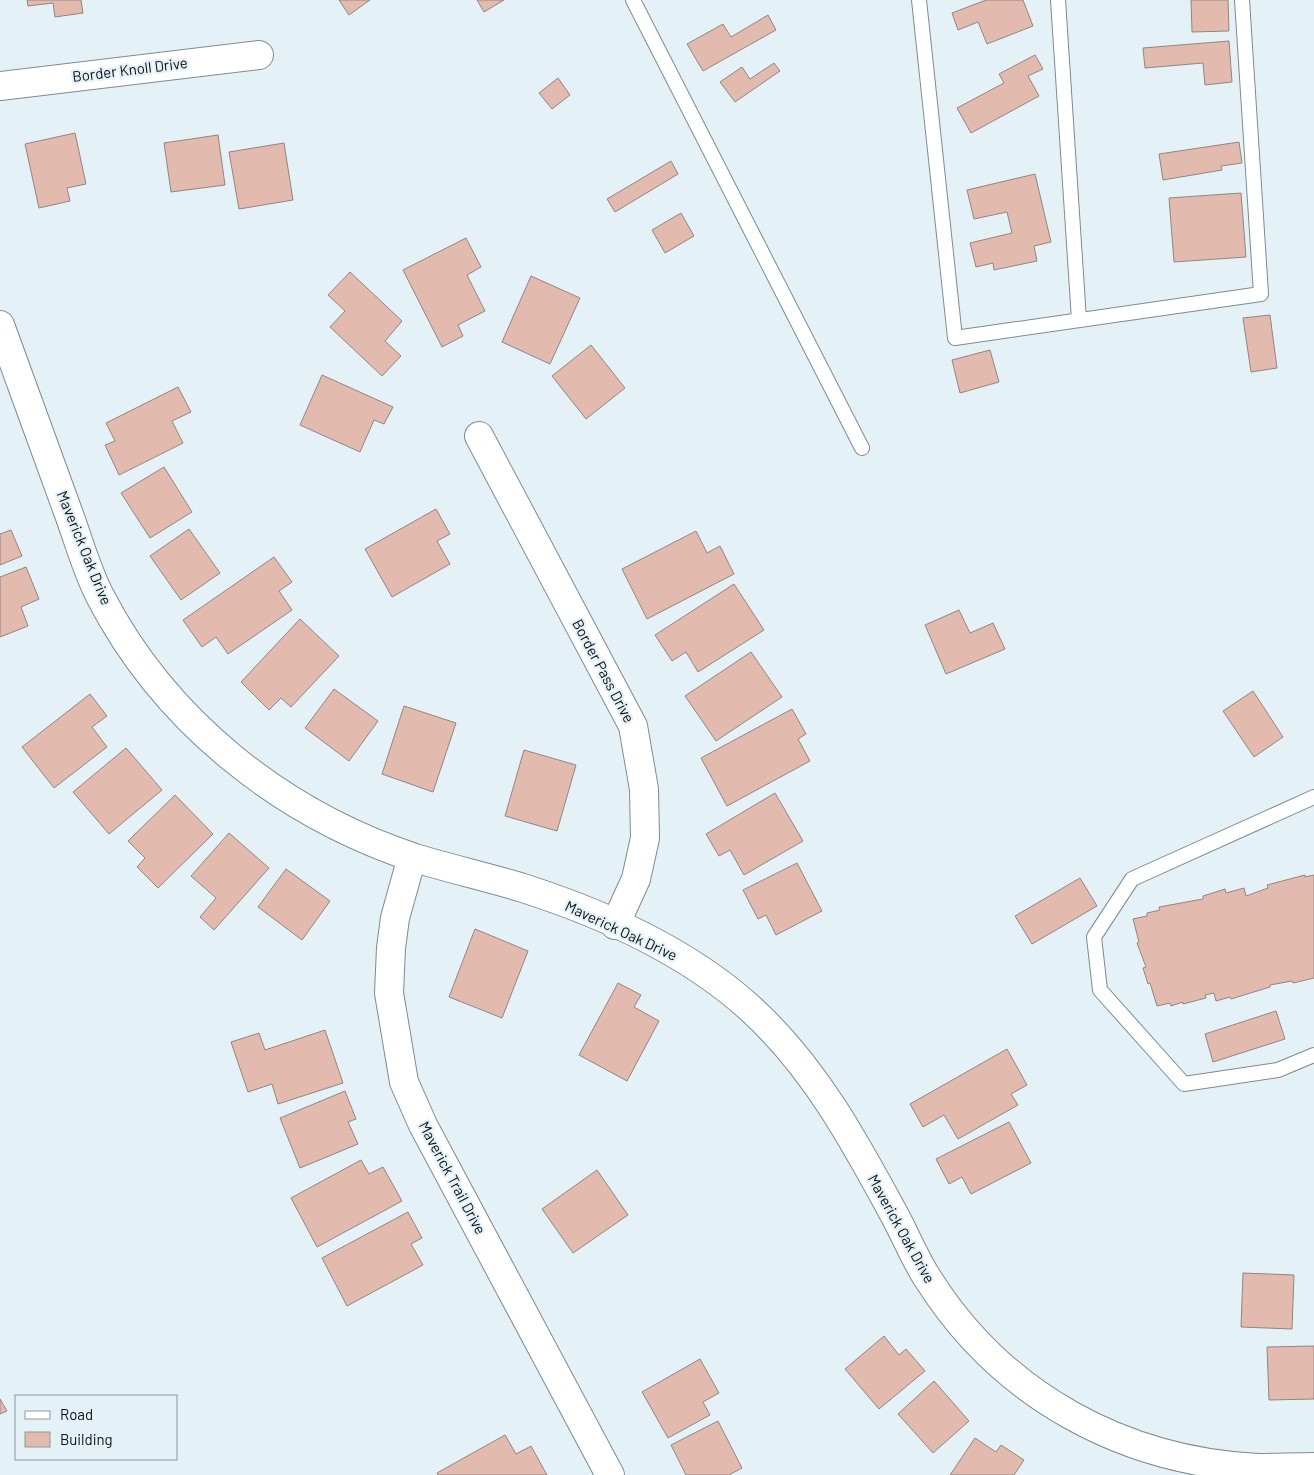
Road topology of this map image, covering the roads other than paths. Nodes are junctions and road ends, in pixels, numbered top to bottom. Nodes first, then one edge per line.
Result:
1 (633, 0) edge
2 (919, 0) edge
3 (1058, 0) edge
4 (1242, 0) edge
5 (259, 55) dead end
6 (0, 86) edge
7 (1079, 320) junction
8 (0, 325) edge
9 (479, 436) dead end
10 (862, 448) dead end
11 (1314, 797) edge
12 (412, 857) junction
13 (615, 924) junction
14 (1314, 1055) edge
15 (1314, 1467) edge
16 (610, 1475) edge

1 - 10 lane
2 - 7 lane
3 - 7 lane
4 - 7 lane
5 - 6 street, Border Knoll Drive
8 - 12 street, Maverick Oak Drive
9 - 13 street, Border Pass Drive
11 - 14 lane
12 - 13 street, Maverick Oak Drive
12 - 16 street, Maverick Trail Drive
13 - 15 street, Maverick Oak Drive

